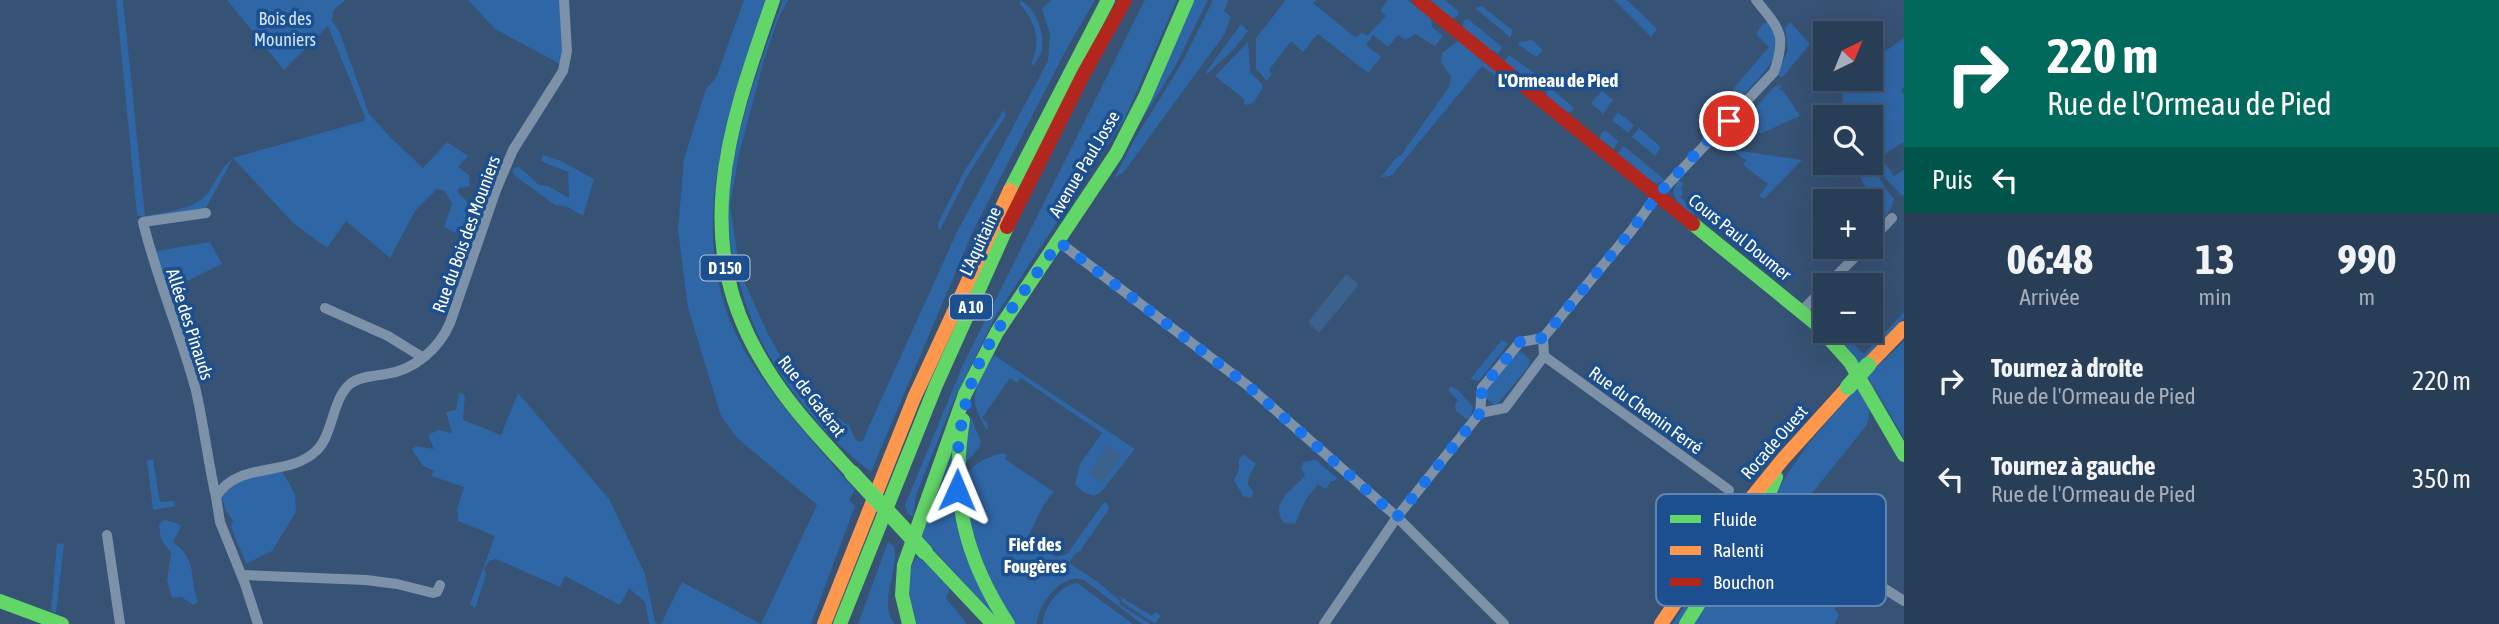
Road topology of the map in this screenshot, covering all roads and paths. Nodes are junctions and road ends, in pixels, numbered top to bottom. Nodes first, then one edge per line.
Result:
1 (565, 0) edge
2 (773, 0) edge
3 (1108, 0) edge
4 (1125, 0) edge
5 (1187, 0) edge
6 (1419, 0) edge
7 (1756, 0) edge
8 (1658, 195) junction
9 (205, 213) dead end
10 (1892, 218) dead end
11 (1883, 227) edge
12 (1059, 242) junction
13 (1853, 259) edge
14 (1839, 273) edge
15 (1813, 300) edge
16 (325, 307) dead end
17 (1801, 312) junction
18 (1904, 328) edge
19 (1543, 338) junction
20 (1544, 356) junction
21 (422, 357) junction
22 (975, 374) junction
23 (1480, 413) junction
24 (1904, 455) edge
25 (1783, 459) junction
26 (1729, 490) dead end
27 (1755, 494) edge
28 (1769, 494) edge
29 (216, 497) junction
30 (1397, 517) junction
31 (107, 535) dead end
32 (242, 575) junction
33 (440, 585) dead end
34 (1886, 590) edge
35 (1904, 601) edge
36 (5, 603) edge
37 (1673, 606) edge
38 (1697, 606) edge
39 (62, 624) edge
40 (120, 624) edge
41 (258, 624) edge
42 (824, 624) edge
43 (840, 624) edge
44 (909, 624) edge
45 (991, 624) edge
46 (1008, 624) edge
47 (1324, 624) edge
48 (1504, 624) edge
49 (1661, 624) edge
50 (1686, 624) edge

1 - 21 street, Rue du Bois des Mouniers
2 - 45 main road, Rue de Gatérat / D 150, bridge
3 - 42 main road, L'Aquitaine / A 10
4 - 43 main road, L'Aquitaine / A 10
5 - 12 main road, Avenue Paul Josse
6 - 8 main road, Cours Paul Doumer
7 - 8 street
8 - 17 main road, Cours Paul Doumer
8 - 19 street
9 - 29 street, Allée des Pinauds
10 - 11 street
12 - 22 main road, Avenue Paul Josse
12 - 30 street
13 - 14 street
15 - 17 street
16 - 21 street
17 - 24 main road, Cours Paul Doumer
18 - 25 main road, Rocade Ouest, bridge
19 - 20 street
19 - 23 street
20 - 23 street
20 - 26 street, Rue du Chemin Ferré
21 - 29 street, Rue du Bois des Mouniers
22 - 44 main road, Avenue Paul Josse
22 - 46 main road, Avenue Paul Josse
23 - 30 street
25 - 27 main road, Rocade Ouest
25 - 28 main road
29 - 32 street
30 - 47 street
30 - 48 street
31 - 40 street
32 - 33 street
32 - 41 street
34 - 35 street
36 - 39 main road
37 - 49 main road, Rocade Ouest
38 - 50 main road

